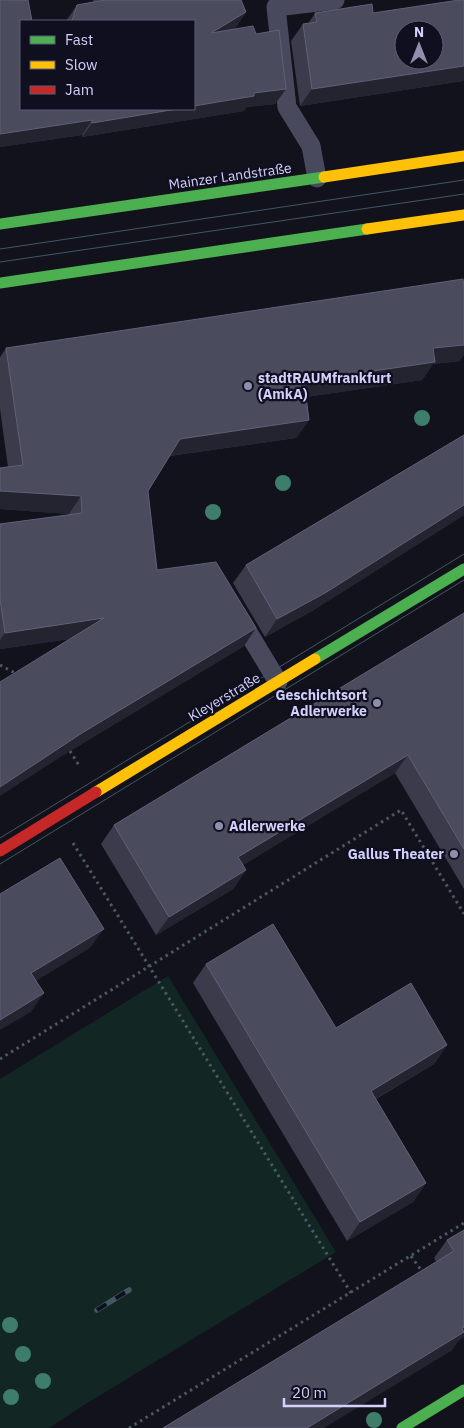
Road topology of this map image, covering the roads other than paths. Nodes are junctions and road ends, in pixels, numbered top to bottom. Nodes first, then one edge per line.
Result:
1 (335, 0) edge
2 (276, 4) edge
3 (464, 156) edge
4 (317, 178) junction
5 (464, 215) edge
6 (0, 224) edge
7 (0, 283) edge
8 (464, 569) edge
9 (227, 596) edge
10 (278, 682) junction
11 (0, 851) edge
12 (464, 1390) edge
13 (402, 1428) edge

1 - 2 lane
2 - 4 lane
3 - 4 main road, Mainzer Landstraße
4 - 6 main road, Mainzer Landstraße
5 - 7 main road
8 - 10 main road, Kleyerstraße
9 - 10 lane
10 - 11 main road, Kleyerstraße
12 - 13 main road

